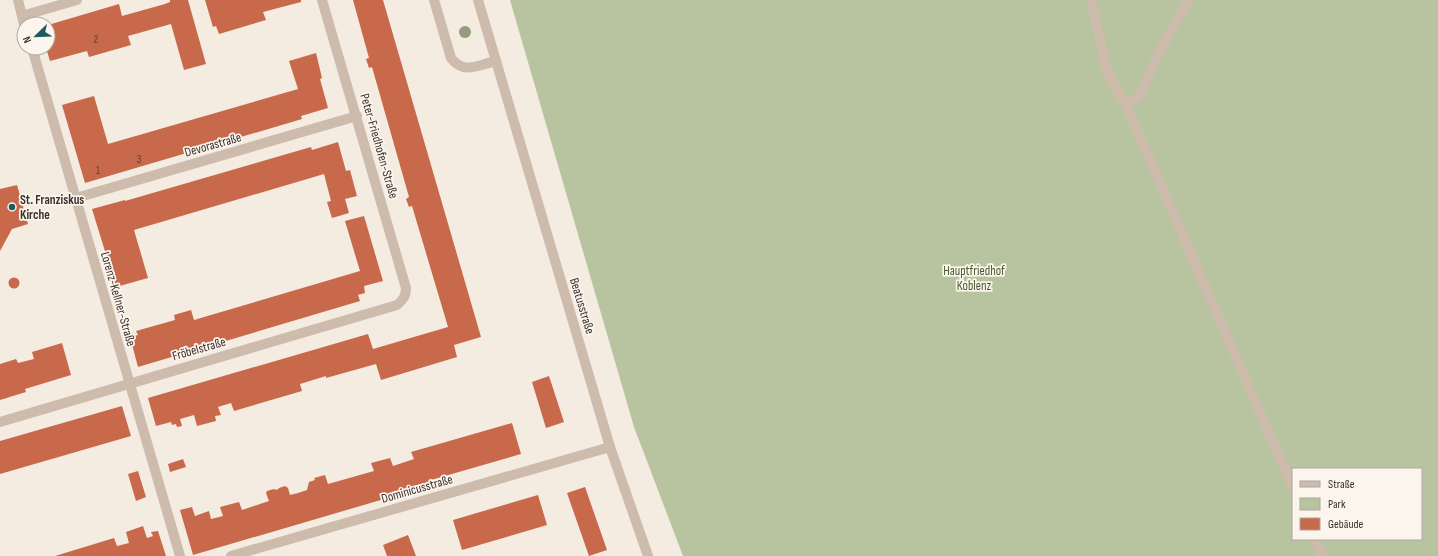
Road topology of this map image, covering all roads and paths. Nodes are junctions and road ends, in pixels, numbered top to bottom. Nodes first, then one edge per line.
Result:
1 (18, 0) edge
2 (77, 0) edge
3 (322, 0) edge
4 (434, 0) edge
5 (478, 0) edge
6 (1091, 0) edge
7 (1188, 0) edge
8 (22, 16) edge
9 (34, 16) edge
10 (34, 56) edge
11 (496, 61) junction
12 (1126, 105) junction
13 (357, 116) junction
14 (76, 198) junction
15 (404, 299) joint
16 (129, 383) junction
17 (0, 422) edge
18 (610, 447) junction
19 (1292, 486) edge
20 (1315, 540) edge
21 (180, 556) edge
22 (231, 556) edge
23 (648, 556) edge
24 (1322, 556) edge

1 - 8 street
2 - 9 street
3 - 13 street, Peter-Friedhofen-Straße
4 - 11 street
5 - 11 street, Beatusstraße
6 - 12 street
7 - 12 street
10 - 14 street, Lorenz-Kellner-Straße
11 - 18 street, Beatusstraße
12 - 19 street
13 - 14 street, Devorastraße
13 - 15 street, Peter-Friedhofen-Straße
14 - 16 street, Lorenz-Kellner-Straße
15 - 16 street, Fröbelstraße
16 - 17 street, Fröbelstraße
16 - 21 street, Lorenz-Kellner-Straße
18 - 22 street, Dominicusstraße
18 - 23 street, Beatusstraße
20 - 24 street

